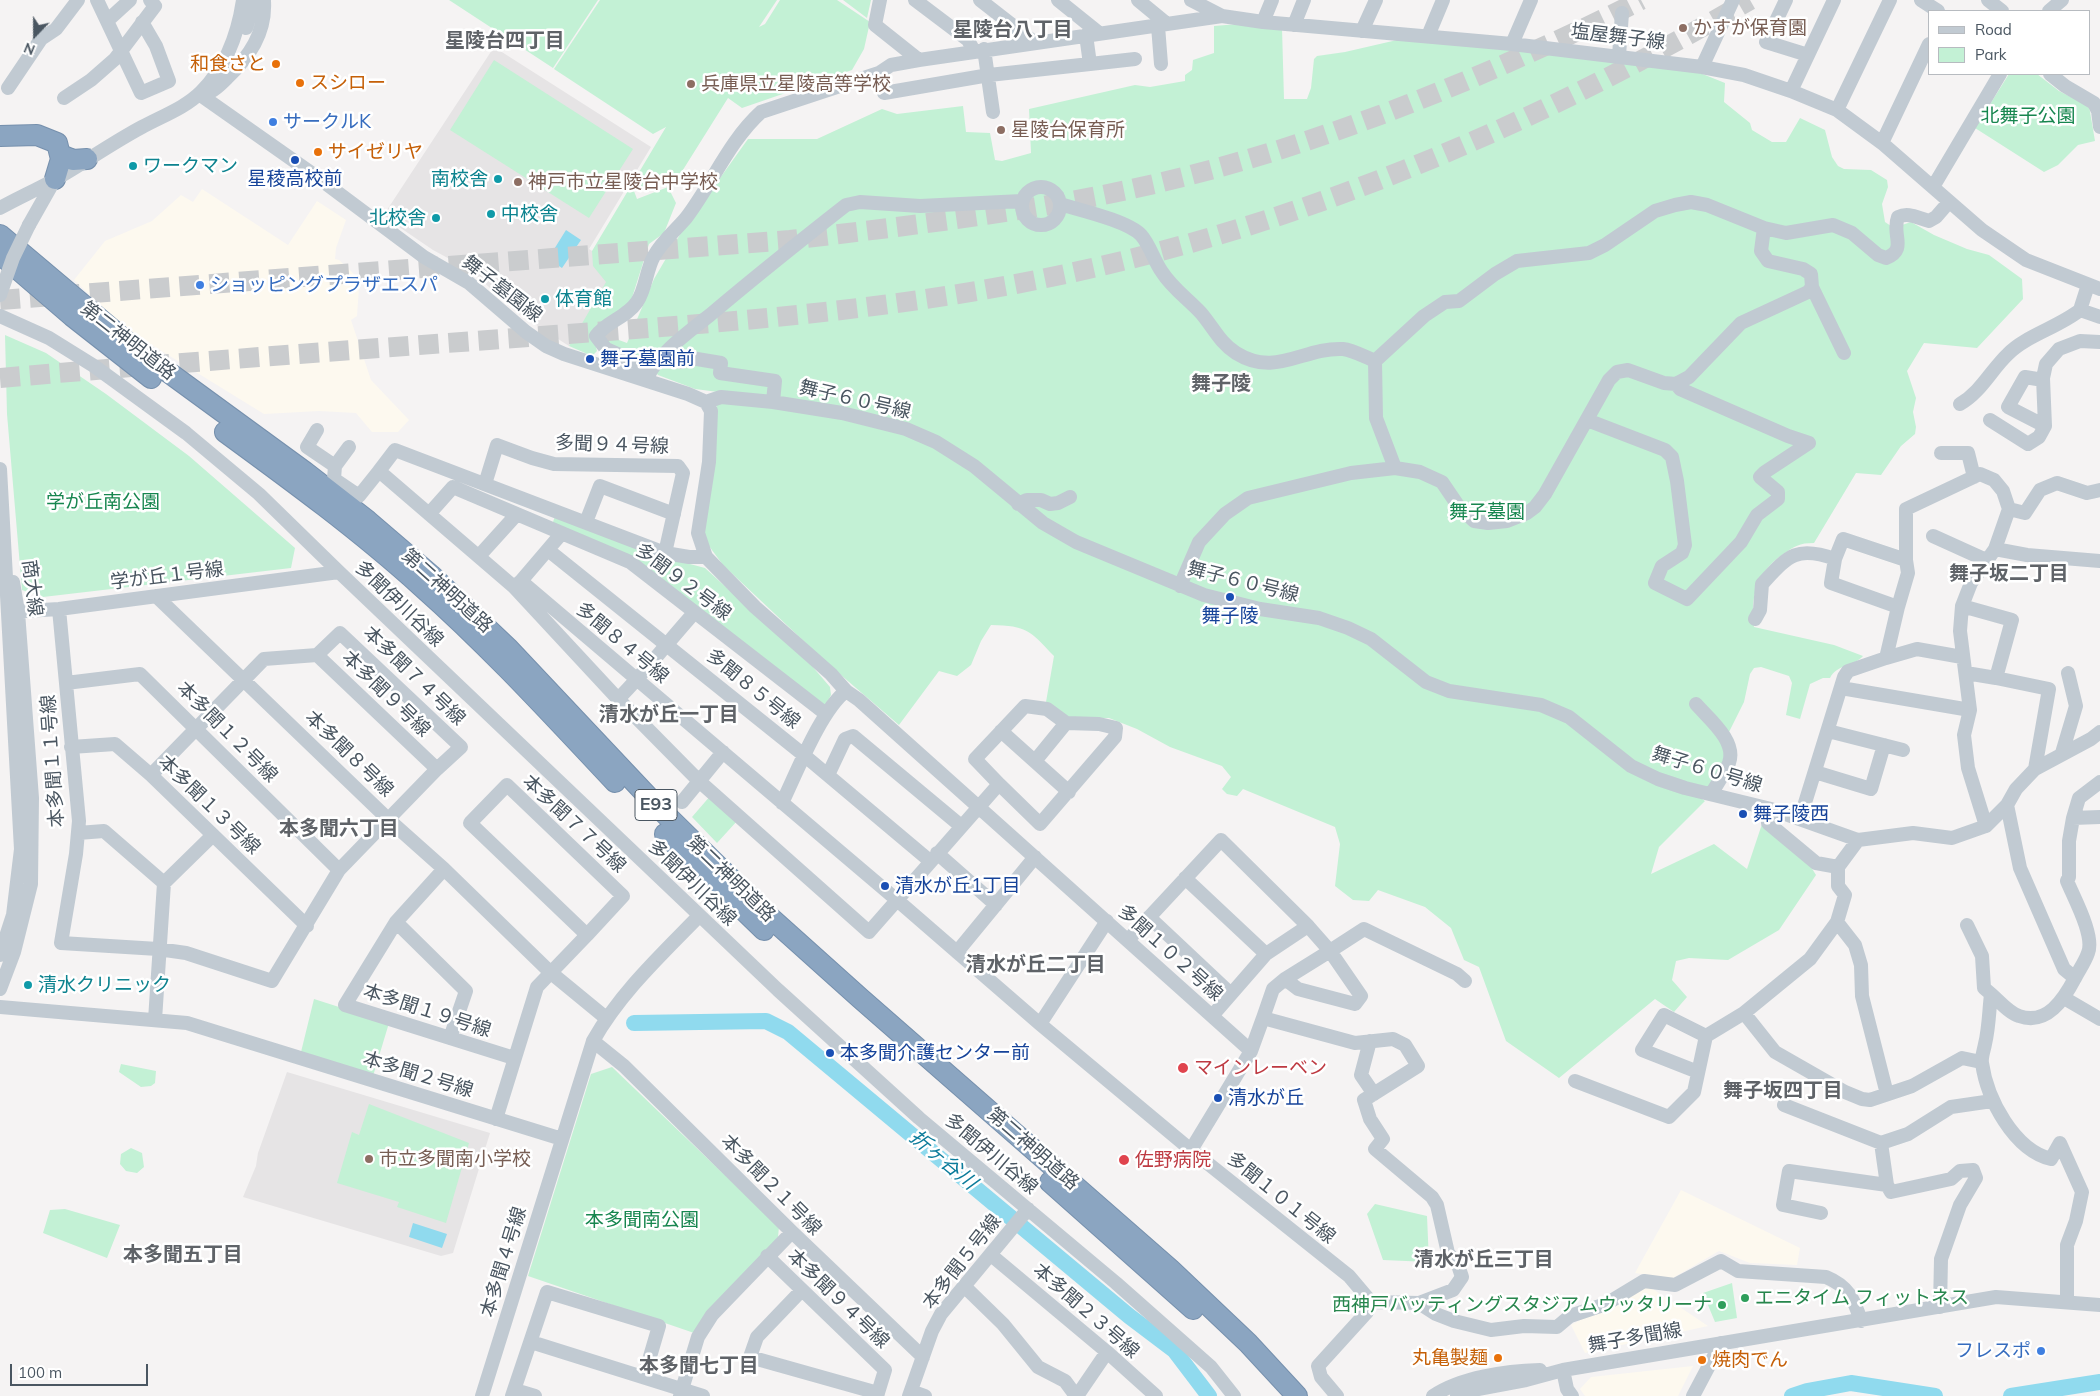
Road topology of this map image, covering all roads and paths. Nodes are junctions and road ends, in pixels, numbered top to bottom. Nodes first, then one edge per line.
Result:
1 (97, 0) edge
2 (130, 0) edge
3 (150, 0) edge
4 (243, 0) edge
5 (264, 0) edge
6 (880, 0) edge
7 (915, 0) edge
8 (980, 0) edge
9 (1058, 0) edge
10 (1138, 0) edge
11 (1191, 0) edge
12 (1272, 0) edge
13 (1304, 0) edge
14 (1376, 0) edge
15 (1443, 0) edge
16 (1530, 0) edge
17 (1733, 0) edge
18 (1786, 0) edge
19 (1834, 0) edge
20 (1890, 0) edge
21 (1921, 0) edge
22 (1988, 0) edge
23 (2062, 0) edge
24 (72, 2) edge
25 (1936, 10) edge
26 (2001, 10) edge
27 (2051, 10) edge
28 (1622, 13) dead end
29 (1222, 16) junction
30 (106, 20) junction
31 (142, 22) junction
32 (1263, 22) junction
33 (1162, 25) junction
34 (1294, 25) junction
35 (1362, 31) junction
36 (1092, 34) junction
37 (1428, 36) junction
38 (1034, 42) junction
39 (1512, 44) junction
40 (1928, 46) edge
41 (979, 50) junction
42 (120, 51) junction
43 (1808, 55) junction
44 (1619, 56) junction
45 (1135, 59) dead end
46 (919, 60) junction
47 (1090, 64) junction
48 (1161, 64) dead end
49 (1702, 67) junction
50 (879, 73) junction
51 (989, 75) junction
52 (1999, 75) edge
53 (2052, 75) edge
54 (8, 88) dead end
55 (202, 91) junction
56 (1791, 91) junction
57 (64, 98) dead end
58 (1838, 110) junction
59 (994, 112) dead end
60 (2100, 127) edge
61 (0, 136) edge
62 (1882, 143) junction
63 (0, 145) edge
64 (65, 165) junction
65 (1933, 186) junction
66 (1022, 201) junction
67 (1949, 202) junction
68 (1060, 204) junction
69 (2, 207) edge
70 (0, 228) edge
71 (1764, 228) junction
72 (0, 235) edge
73 (0, 254) edge
74 (1812, 286) junction
75 (2094, 287) edge
76 (0, 295) edge
77 (81, 304) junction
78 (2080, 310) junction
79 (0, 316) edge
80 (2100, 317) edge
81 (2100, 342) edge
82 (1844, 353) dead end
83 (663, 357) junction
84 (1375, 361) junction
85 (648, 375) junction
86 (2043, 380) junction
87 (1676, 384) junction
88 (706, 402) junction
89 (773, 402) junction
90 (1960, 404) dead end
91 (1587, 420) junction
92 (1990, 420) dead end
93 (2045, 426) junction
94 (317, 430) dead end
95 (349, 448) dead end
96 (1941, 453) dead end
97 (335, 466) junction
98 (1395, 468) junction
99 (0, 469) edge
100 (379, 471) junction
101 (1974, 477) junction
102 (485, 484) junction
103 (2100, 490) edge
104 (1070, 497) dead end
105 (1018, 504) junction
106 (1050, 504) junction
107 (2009, 509) junction
108 (428, 514) junction
109 (517, 514) junction
110 (674, 514) junction
111 (586, 522) junction
112 (1043, 523) junction
113 (562, 533) junction
114 (1933, 536) dead end
115 (548, 550) junction
116 (665, 553) junction
117 (1991, 555) junction
118 (479, 556) junction
119 (706, 557) junction
120 (1835, 559) junction
121 (2099, 559) edge
122 (1906, 560) junction
123 (339, 572) junction
124 (518, 584) junction
125 (1180, 586) junction
126 (156, 596) junction
127 (1962, 606) junction
128 (1898, 607) junction
129 (59, 609) junction
130 (8, 613) edge
131 (694, 613) junction
132 (1755, 619) dead end
133 (667, 643) junction
134 (317, 655) junction
135 (1962, 657) junction
136 (1886, 658) junction
137 (1966, 672) junction
138 (2068, 673) dead end
139 (1996, 678) junction
140 (245, 680) junction
141 (637, 680) junction
142 (66, 683) junction
143 (1841, 688) junction
144 (846, 691) junction
145 (618, 699) junction
146 (1696, 704) dead end
147 (1970, 710) junction
148 (826, 714) junction
149 (1066, 723) junction
150 (197, 728) junction
151 (1001, 731) junction
152 (1828, 731) junction
153 (2100, 732) edge
154 (1884, 745) junction
155 (71, 746) junction
156 (1903, 750) dead end
157 (723, 752) junction
158 (2062, 753) junction
159 (806, 756) junction
160 (1034, 761) junction
161 (437, 768) junction
162 (2035, 769) junction
163 (1815, 772) junction
164 (151, 775) junction
165 (828, 775) junction
166 (699, 781) junction
167 (2100, 782) edge
168 (999, 784) junction
169 (1069, 792) junction
170 (1711, 794) junction
171 (682, 802) dead end
172 (782, 803) junction
173 (2007, 805) junction
174 (978, 806) junction
175 (1771, 809) junction
176 (2100, 817) edge
177 (2073, 818) junction
178 (1800, 819) junction
179 (389, 820) junction
180 (961, 826) junction
181 (1986, 826) junction
182 (78, 834) junction
183 (213, 835) junction
184 (1858, 840) junction
185 (934, 857) junction
186 (1035, 857) junction
187 (1838, 867) junction
188 (444, 869) junction
189 (339, 870) junction
190 (1185, 878) junction
191 (164, 884) junction
192 (897, 900) junction
193 (996, 905) junction
194 (699, 916) junction
195 (1149, 917) junction
196 (1107, 921) junction
197 (396, 922) junction
198 (1836, 922) junction
199 (1967, 925) dead end
200 (307, 926) junction
201 (1308, 926) junction
202 (587, 935) junction
203 (1128, 940) junction
204 (158, 949) junction
205 (2095, 949) edge
206 (957, 952) junction
207 (1330, 952) junction
208 (1266, 954) junction
209 (0, 955) edge
210 (550, 972) junction
211 (1285, 978) junction
212 (2075, 978) junction
213 (1466, 981) dead end
214 (0, 989) edge
215 (1231, 994) junction
216 (1991, 994) junction
217 (2064, 998) junction
218 (0, 1007) edge
219 (1744, 1013) junction
220 (1212, 1016) junction
221 (606, 1018) junction
222 (1263, 1018) junction
223 (2100, 1019) edge
224 (155, 1020) junction
225 (1040, 1024) junction
226 (1706, 1036) junction
227 (450, 1038) junction
228 (593, 1040) junction
229 (1370, 1041) junction
230 (1251, 1051) junction
231 (514, 1058) junction
232 (1981, 1062) junction
233 (1698, 1072) junction
234 (1575, 1081) dead end
235 (1887, 1094) junction
236 (1369, 1097) junction
237 (1992, 1101) junction
238 (1784, 1105) dead end
239 (496, 1119) junction
240 (562, 1139) junction
241 (1881, 1144) junction
242 (1191, 1150) junction
243 (1889, 1189) junction
244 (1821, 1213) dead end
245 (1024, 1214) junction
246 (792, 1232) junction
247 (992, 1255) junction
248 (767, 1256) junction
249 (964, 1286) junction
250 (802, 1290) junction
251 (2067, 1301) junction
252 (1371, 1302) junction
253 (1419, 1303) junction
254 (2100, 1305) edge
255 (1940, 1307) junction
256 (1861, 1321) junction
257 (531, 1342) junction
258 (1721, 1343) junction
259 (1107, 1352) junction
260 (923, 1357) junction
261 (1563, 1370) junction
262 (644, 1377) junction
263 (514, 1393) edge
264 (681, 1393) edge
265 (910, 1393) edge
266 (877, 1394) edge
267 (482, 1396) edge
268 (535, 1396) edge
269 (703, 1396) edge
270 (925, 1396) edge
271 (1076, 1396) edge
272 (1156, 1396) edge
273 (1234, 1396) edge
274 (1278, 1396) edge
275 (1297, 1396) edge
276 (1337, 1396) edge
277 (1433, 1396) edge
278 (1456, 1396) edge
279 (1572, 1396) edge
280 (1693, 1396) edge

1 - 30 street
2 - 30 street
3 - 31 street
4 - 55 street
5 - 55 street
6 - 46 street
7 - 41 street
8 - 38 street
9 - 36 street
10 - 33 street
11 - 29 street, 塩屋舞子線
12 - 32 street
13 - 34 street
14 - 35 street
15 - 37 street
16 - 39 street
17 - 49 street
18 - 43 street
19 - 43 street
20 - 58 street
21 - 25 street
22 - 26 street
23 - 27 street
24 - 54 street
28 - 44 street
29 - 32 street, 塩屋舞子線
29 - 33 street
30 - 42 street
31 - 42 street
31 - 42 street
32 - 34 street, 塩屋舞子線
33 - 36 street
33 - 48 street
34 - 35 street, 塩屋舞子線
35 - 37 street, 塩屋舞子線
36 - 38 street
36 - 47 street
37 - 39 street, 塩屋舞子線
38 - 41 street
39 - 44 street, 塩屋舞子線
40 - 62 street
41 - 46 street
41 - 51 street
42 - 57 street
43 - 56 street
44 - 49 street, 塩屋舞子線
45 - 47 street
46 - 50 street
47 - 51 street
49 - 56 street, 塩屋舞子線
50 - 51 street
50 - 85 street
51 - 59 street
52 - 65 street
53 - 60 street
55 - 64 street
55 - 85 street, 舞子墓園線
56 - 58 street, 塩屋舞子線
58 - 62 street, 塩屋舞子線
61 - 64 highway
62 - 65 street, 塩屋舞子線
63 - 64 highway
64 - 69 street
64 - 76 street, bridge
65 - 67 street, 塩屋舞子線
66 - 68 street
66 - 68 street
66 - 83 street
67 - 71 street
67 - 75 street, 塩屋舞子線
68 - 84 street
70 - 77 highway
71 - 74 street
71 - 84 street
72 - 77 highway, 第二神明道路 / E93
73 - 274 highway, 第二神明道路 / E93
74 - 82 street
74 - 87 street
75 - 78 street
77 - 275 highway, 第二神明道路 / E93
78 - 80 street
78 - 90 street
79 - 123 street, 多聞伊川谷線
81 - 86 street
83 - 85 street
83 - 89 street
84 - 98 street
85 - 88 street, 舞子墓園線
86 - 93 street
86 - 93 street
87 - 91 street
87 - 91 street
88 - 89 street, 舞子６０号線
88 - 119 street
89 - 105 street, 舞子６０号線
91 - 98 street
92 - 93 street
94 - 97 street
95 - 97 street
96 - 101 street
97 - 100 street
98 - 125 street
99 - 130 street, 商大線
100 - 102 street
100 - 108 street, 多聞８４号線
101 - 107 street
101 - 122 street
102 - 110 street, 多聞９４号線
102 - 111 street
103 - 107 street
104 - 106 street
105 - 106 street
105 - 112 street, 舞子６０号線
106 - 112 street
107 - 117 street
108 - 109 street, 多聞９２号線
108 - 118 street, 多聞８４号線
109 - 113 street, 多聞９２号線
109 - 118 street
110 - 111 street
110 - 116 street, 多聞９４号線
111 - 116 street
112 - 125 street, 舞子６０号線
113 - 115 street
113 - 131 street, 多聞９２号線
114 - 117 street
115 - 124 street
115 - 133 street, 多聞８５号線
116 - 119 street
117 - 121 street
117 - 127 street
118 - 124 street, 多聞８４号線
119 - 144 street
120 - 122 street
120 - 128 street
120 - 132 street
122 - 128 street
123 - 126 street, 学が丘１号線
123 - 194 street, 多聞伊川谷線
124 - 141 street, 多聞８４号線
124 - 145 street
125 - 170 street, 舞子６０号線
126 - 129 street, 学が丘１号線
126 - 140 street, 本多聞８号線
127 - 135 street
127 - 139 street
128 - 136 street
129 - 130 street, 学が丘１号線
129 - 142 street, 本多聞１１号線
130 - 209 street, 商大線
130 - 214 street, 商大線
131 - 133 street
131 - 148 street, 多聞９２号線
133 - 141 street
133 - 159 street, 多聞８５号線
134 - 140 street, 本多聞９号線
134 - 161 street, 本多聞９号線
134 - 161 street, 本多聞７４号線
135 - 136 street
135 - 137 street
136 - 143 street
137 - 139 street
137 - 147 street
138 - 158 street
139 - 162 street
140 - 150 street, 本多聞９号線
140 - 179 street, 本多聞８号線
141 - 145 street
141 - 157 street, 多聞８４号線
142 - 150 street, 本多聞１２号線
142 - 155 street, 本多聞１１号線
143 - 147 street
143 - 152 street
144 - 148 street
144 - 174 street
145 - 166 street
146 - 170 street
147 - 181 street
148 - 159 street
149 - 151 street
149 - 160 street
149 - 169 street
150 - 164 street, 本多聞９号線
150 - 189 street, 本多聞１２号線
151 - 160 street
151 - 168 street
152 - 154 street
152 - 163 street
153 - 158 street, 舞子６０号線
154 - 156 street
154 - 163 street
155 - 164 street, 本多聞１３号線
155 - 182 street, 本多聞１１号線
157 - 166 street
157 - 172 street, 多聞８４号線
158 - 162 street, 舞子６０号線
159 - 165 street, 多聞８５号線
159 - 172 street
160 - 169 street
161 - 179 street
162 - 173 street, 舞子６０号線
163 - 178 street
164 - 183 street, 本多聞１３号線
165 - 180 street
165 - 185 street, 多聞８５号線
166 - 171 street
166 - 192 street
167 - 177 street
168 - 169 street
168 - 174 street
170 - 175 street, 舞子６０号線
172 - 192 street, 多聞８４号線
173 - 181 street, 舞子６０号線
173 - 212 street
174 - 180 street
174 - 186 street, 多聞１０２号線
175 - 178 street, 舞子６０号線
175 - 187 street, 舞子６０号線
176 - 177 street
177 - 205 street
178 - 184 street, 舞子６０号線
179 - 188 street, 本多聞８号線
179 - 189 street, 本多聞１１号線
180 - 185 street
181 - 184 street, 舞子６０号線
182 - 191 street
182 - 204 street, 本多聞１１号線
183 - 191 street
183 - 200 street, 本多聞１３号線
184 - 187 street
185 - 192 street
185 - 193 street, 多聞８５号線
186 - 193 street
186 - 196 street, 多聞１０２号線
187 - 198 street
188 - 197 street, 本多聞１９号線
188 - 210 street, 本多聞８号線
189 - 200 street, 本多聞１１号線
190 - 195 street
190 - 201 street
190 - 208 street
191 - 204 street
192 - 206 street, 多聞８４号線
193 - 206 street
194 - 221 street
194 - 245 street, 多聞伊川谷線
195 - 203 street
195 - 215 street
196 - 203 street, 多聞１０２号線
196 - 225 street
197 - 227 street
197 - 227 street, 本多聞１９号線
198 - 219 street
198 - 235 street
199 - 216 street
200 - 204 street, 本多聞１１号線
201 - 207 street
201 - 208 street
202 - 202 street, 本多聞７７号線
202 - 210 street, 本多聞７７号線
203 - 220 street, 多聞１０２号線
204 - 224 street
205 - 212 street
206 - 225 street, 多聞１０１号線
207 - 211 street
207 - 211 street
207 - 213 street
208 - 215 street
210 - 221 street, 本多聞８号線
210 - 231 street, 本多聞７７号線
211 - 222 street
212 - 217 street
215 - 220 street
216 - 217 street
216 - 232 street
217 - 223 street
218 - 224 street, 本多聞２号線
219 - 226 street
219 - 235 street
220 - 230 street, 多聞１０２号線
221 - 228 street
222 - 229 street
222 - 230 street
224 - 239 street, 本多聞２号線
225 - 242 street, 多聞１０１号線
226 - 233 street
226 - 233 street
227 - 231 street, 本多聞１９号線
228 - 240 street
228 - 246 street, 本多聞２１号線
229 - 236 street
229 - 236 street
230 - 242 street
231 - 239 street, 本多聞７７号線
232 - 235 street
232 - 237 street
233 - 234 street
236 - 253 street
237 - 241 street
237 - 251 street
238 - 241 street
239 - 240 street, 本多聞２号線
240 - 267 street, 本多聞４号線
241 - 243 street
242 - 252 street, 多聞１０１号線
243 - 244 street
243 - 255 street
245 - 247 street, 本多聞５号線
245 - 273 street, 多聞伊川谷線
246 - 248 street
246 - 260 street, 本多聞２１号線
247 - 249 street, 本多聞５号線
247 - 259 street, 本多聞２３号線
248 - 250 street, 本多聞９４号線
248 - 264 street
249 - 260 street, 本多聞５号線
249 - 271 street
250 - 266 street, 本多聞９４号線
250 - 266 street
251 - 254 street, 舞子多聞線
251 - 255 street, 舞子多聞線
252 - 253 street
252 - 276 street
253 - 256 street
255 - 256 street, 舞子多聞線
256 - 258 street, 舞子多聞線
257 - 262 street
257 - 262 street
257 - 263 street
258 - 261 street, 舞子多聞線
258 - 280 street
259 - 271 street
259 - 272 street, 本多聞２３号線
260 - 265 street, 本多聞５号線
261 - 277 street, 舞子多聞線
261 - 278 street, 舞子多聞線
261 - 279 street
262 - 264 street
263 - 268 street
264 - 269 street
265 - 270 street

